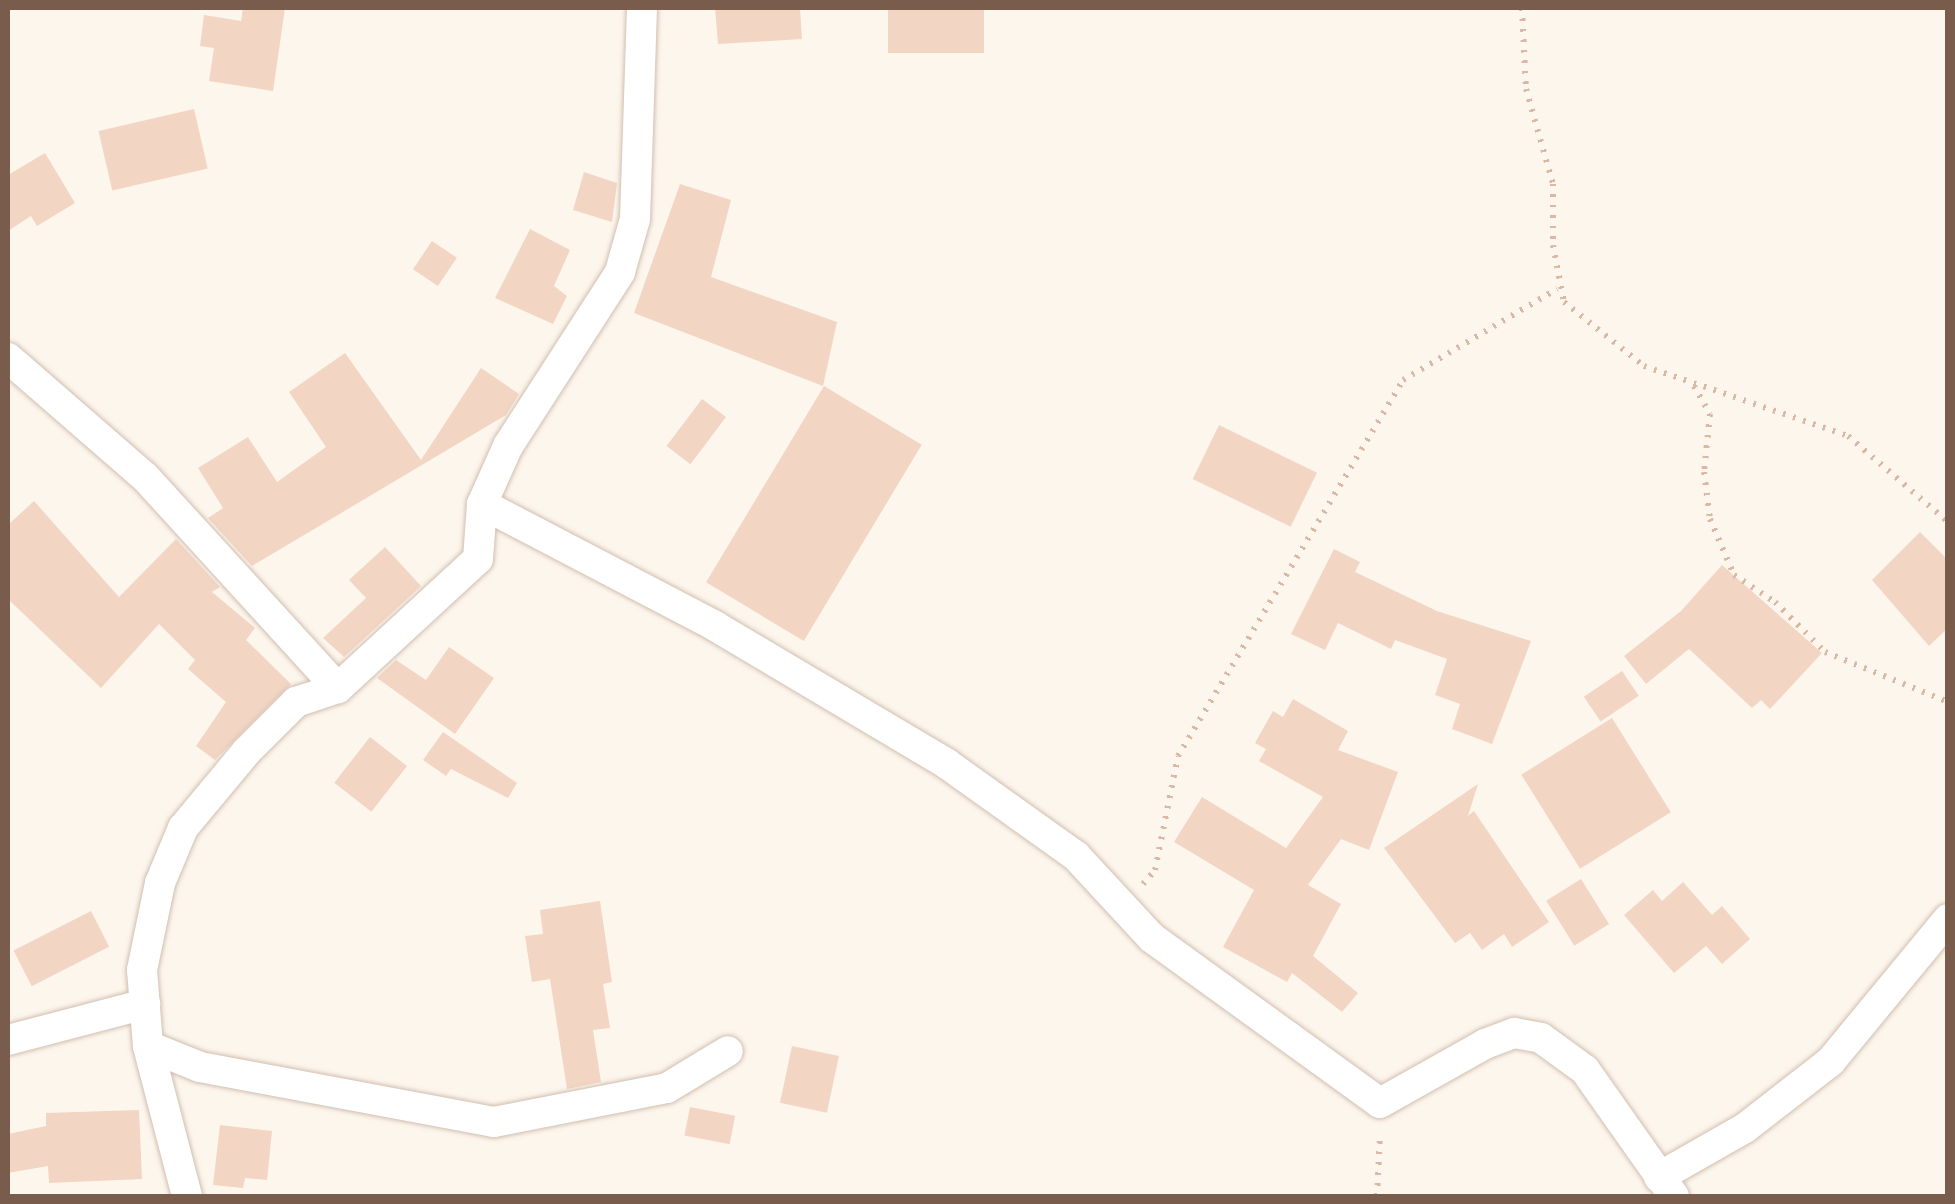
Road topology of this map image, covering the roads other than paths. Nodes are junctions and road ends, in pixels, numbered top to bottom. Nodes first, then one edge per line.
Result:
1 (642, 8) edge
2 (8, 358) edge
3 (482, 504) junction
4 (338, 688) junction
5 (1948, 919) edge
6 (145, 1004) junction
7 (8, 1040) edge
8 (148, 1046) junction
9 (728, 1051) dead end
10 (1666, 1187) edge
11 (188, 1196) edge

1 - 3 street
2 - 4 street
3 - 4 street
3 - 10 street
4 - 6 street
5 - 10 street
6 - 7 street
6 - 8 street
8 - 9 street
8 - 11 street

